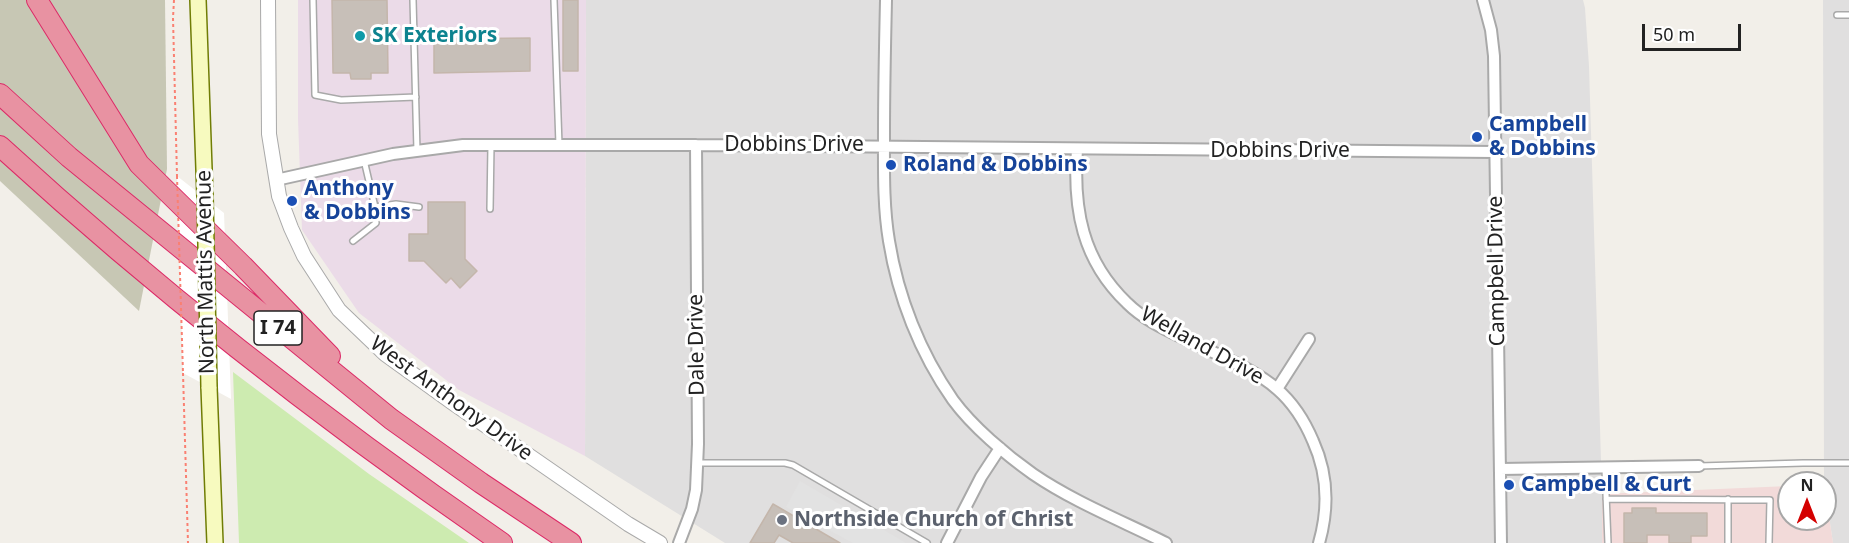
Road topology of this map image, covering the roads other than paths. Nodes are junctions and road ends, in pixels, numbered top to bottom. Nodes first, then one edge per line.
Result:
1 (37, 0) edge
2 (198, 0) edge
3 (267, 0) edge
4 (313, 0) edge
5 (414, 0) edge
6 (554, 0) edge
7 (886, 0) edge
8 (1484, 0) edge
9 (1837, 15) dead end
10 (1849, 15) edge
11 (0, 94) edge
12 (416, 97) junction
13 (491, 145) junction
14 (559, 145) junction
15 (696, 145) junction
16 (0, 146) edge
17 (884, 146) junction
18 (1077, 149) junction
19 (417, 151) junction
20 (1495, 152) junction
21 (364, 160) junction
22 (276, 180) junction
23 (375, 207) junction
24 (419, 207) dead end
25 (490, 209) dead end
26 (353, 241) dead end
27 (1309, 339) dead end
28 (1277, 389) junction
29 (391, 419) junction
30 (1000, 448) junction
31 (698, 463) junction
32 (1849, 463) edge
33 (1699, 466) joint
34 (1500, 469) junction
35 (1605, 469) junction
36 (1606, 499) junction
37 (1728, 499) junction
38 (215, 543) edge
39 (502, 543) edge
40 (571, 543) edge
41 (660, 543) edge
42 (680, 543) edge
43 (927, 543) edge
44 (947, 543) edge
45 (1166, 543) edge
46 (1319, 543) edge
47 (1501, 543) edge
48 (1608, 543) edge
49 (1728, 543) edge
50 (1769, 543) edge

1 - 29 highway
2 - 38 main road, North Mattis Avenue, bridge
3 - 22 street, West Anthony Drive
4 - 12 lane
5 - 12 lane
6 - 14 lane
7 - 17 street
8 - 20 street, Campbell Drive
9 - 10 lane
11 - 29 highway, I 74
12 - 19 lane
13 - 14 street, Dobbins Drive
13 - 19 street, Dobbins Drive
13 - 25 lane
14 - 15 street, Dobbins Drive
15 - 17 street, Dobbins Drive
15 - 31 street, Dale Drive
16 - 39 highway, I 74
17 - 18 street, Dobbins Drive
17 - 30 street
18 - 20 street, Dobbins Drive
18 - 28 street, Welland Drive
19 - 21 street, Dobbins Drive
20 - 34 street, Campbell Drive
21 - 22 street, Dobbins Drive
21 - 23 lane
22 - 41 street, West Anthony Drive
23 - 24 lane
23 - 26 lane
27 - 28 street
28 - 46 street, Welland Drive
29 - 40 highway, I 74
30 - 44 street
30 - 45 street
31 - 42 street, Dale Drive
31 - 43 lane
32 - 33 lane
33 - 35 street
34 - 35 street
34 - 47 street, Campbell Drive
35 - 36 lane
36 - 37 lane
36 - 48 lane
37 - 49 lane
37 - 50 lane

